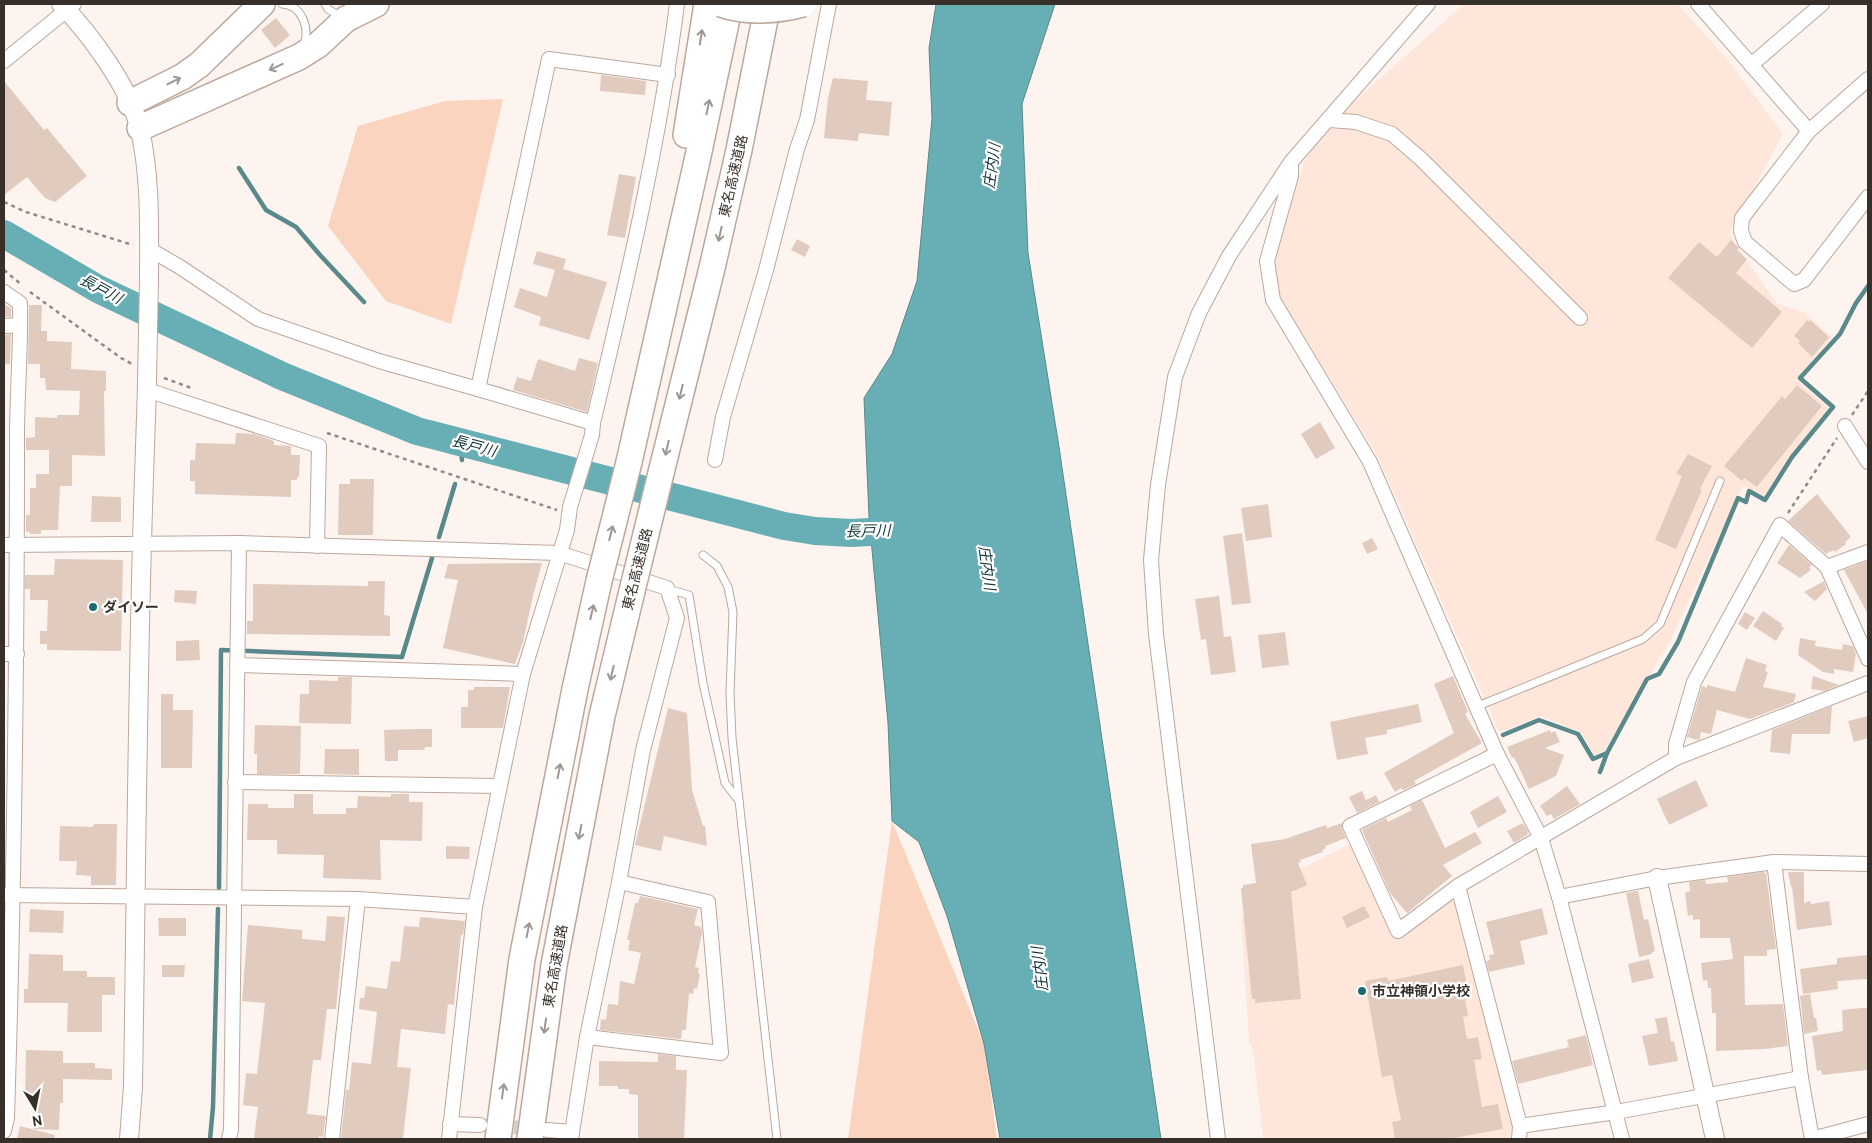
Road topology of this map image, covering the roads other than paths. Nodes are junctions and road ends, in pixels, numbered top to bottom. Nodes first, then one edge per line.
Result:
1 (324, 4) edge
2 (376, 4) edge
3 (677, 4) edge
4 (707, 4) edge
5 (720, 4) edge
6 (730, 4) edge
7 (768, 4) edge
8 (778, 4) edge
9 (803, 4) edge
10 (829, 4) edge
11 (1428, 4) edge
12 (1822, 4) edge
13 (267, 5) edge
14 (1700, 5) edge
15 (67, 6) edge
16 (352, 12) edge
17 (300, 57) junction
18 (4, 61) edge
19 (1751, 65) junction
20 (756, 67) junction
21 (668, 75) junction
22 (1868, 79) edge
23 (130, 104) junction
24 (1329, 120) junction
25 (140, 128) junction
26 (1809, 131) junction
27 (1291, 162) junction
28 (1868, 197) edge
29 (149, 249) junction
30 (4, 292) edge
31 (1580, 318) dead end
32 (20, 325) junction
33 (4, 326) edge
34 (148, 381) junction
35 (478, 389) junction
36 (641, 413) junction
37 (1845, 426) road end
38 (593, 429) junction
39 (10, 432) edge
40 (715, 460) dead end
41 (1868, 462) edge
42 (1720, 481) dead end
43 (239, 543) junction
44 (142, 544) junction
45 (10, 545) edge
46 (317, 546) junction
47 (1868, 552) edge
48 (559, 553) junction
49 (703, 555) dead end
50 (1827, 567) junction
51 (667, 588) junction
52 (10, 654) edge
53 (1868, 658) edge
54 (237, 663) junction
55 (523, 674) junction
56 (1868, 683) edge
57 (1478, 706) junction
58 (1497, 754) junction
59 (1676, 758) junction
60 (9, 768) edge
61 (235, 782) junction
62 (499, 786) junction
63 (740, 802) junction
64 (1541, 838) junction
65 (1774, 862) junction
66 (1868, 864) edge
67 (1657, 878) junction
68 (619, 882) junction
69 (1458, 886) junction
70 (8, 895) edge
71 (136, 896) junction
72 (1559, 897) junction
73 (234, 899) junction
74 (358, 899) junction
75 (475, 906) junction
76 (7, 1010) edge
77 (587, 1037) junction
78 (1801, 1078) junction
79 (1705, 1096) junction
80 (1616, 1112) junction
81 (5, 1122) edge
82 (450, 1124) junction
83 (1868, 1124) edge
84 (489, 1132) edge
85 (1519, 1133) edge
86 (539, 1135) edge
87 (572, 1135) edge
88 (130, 1139) edge
89 (229, 1139) edge
90 (332, 1139) edge
91 (449, 1139) edge
92 (777, 1139) edge
93 (1218, 1139) edge
94 (1622, 1139) edge
95 (1715, 1139) edge
96 (1812, 1139) edge

1 - 16 lane
2 - 16 highway
3 - 21 street
36 -> 4 highway
5 - 9 highway, bridge
36 -> 6 highway
7 - 20 highway, 東名高速道路
8 - 20 highway
10 - 40 street
11 - 24 street
12 - 19 street
13 - 17 lane
23 -> 13 highway
14 - 19 street
15 - 18 street
15 - 23 street
16 - 17 highway
17 -> 25 highway
19 - 26 street
20 -> 86 highway, 東名高速道路, bridge
21 - 35 street
21 - 38 street
22 - 26 street
23 - 25 street
24 - 27 street
24 - 31 street
25 - 29 street
26 - 28 street
27 - 57 street
27 - 93 street
29 - 34 street
29 - 35 street
30 - 32 street
32 - 33 street
32 - 39 street
34 - 44 street
34 - 46 street
35 - 38 street
84 -> 36 highway, bridge
37 - 41 street
38 - 48 street
39 - 45 street
42 - 57 lane
43 - 44 street
43 - 46 street
43 - 54 street
44 - 45 street
44 - 71 street
45 - 52 street
46 - 48 street
47 - 50 street
48 - 51 street
48 - 55 street
49 - 63 lane
50 - 53 street
50 - 59 street
51 - 63 lane
51 - 68 street
52 - 60 street
54 - 55 street
54 - 61 street
55 - 62 street
56 - 59 street
57 - 58 street
58 - 64 street
58 - 69 street
59 - 64 street
60 - 70 street
61 - 62 street
61 - 73 street
62 - 75 street
63 - 92 lane
64 - 69 street
64 - 72 street
65 - 66 street
65 - 67 street
65 - 78 street
67 - 72 street
67 - 79 street
68 - 77 street
68 - 77 street
69 - 85 street
70 - 71 street
70 - 76 street
71 - 73 street
71 - 88 street
72 - 80 street
73 - 74 street
73 - 89 street
74 - 75 street
74 - 90 street
75 - 82 street
76 - 81 street
77 - 87 street
78 - 79 street
78 - 96 street
79 - 80 street
79 - 95 street
80 - 85 street
80 - 94 street
82 - 84 street
82 - 91 street
83 - 96 street
86 - 87 street

